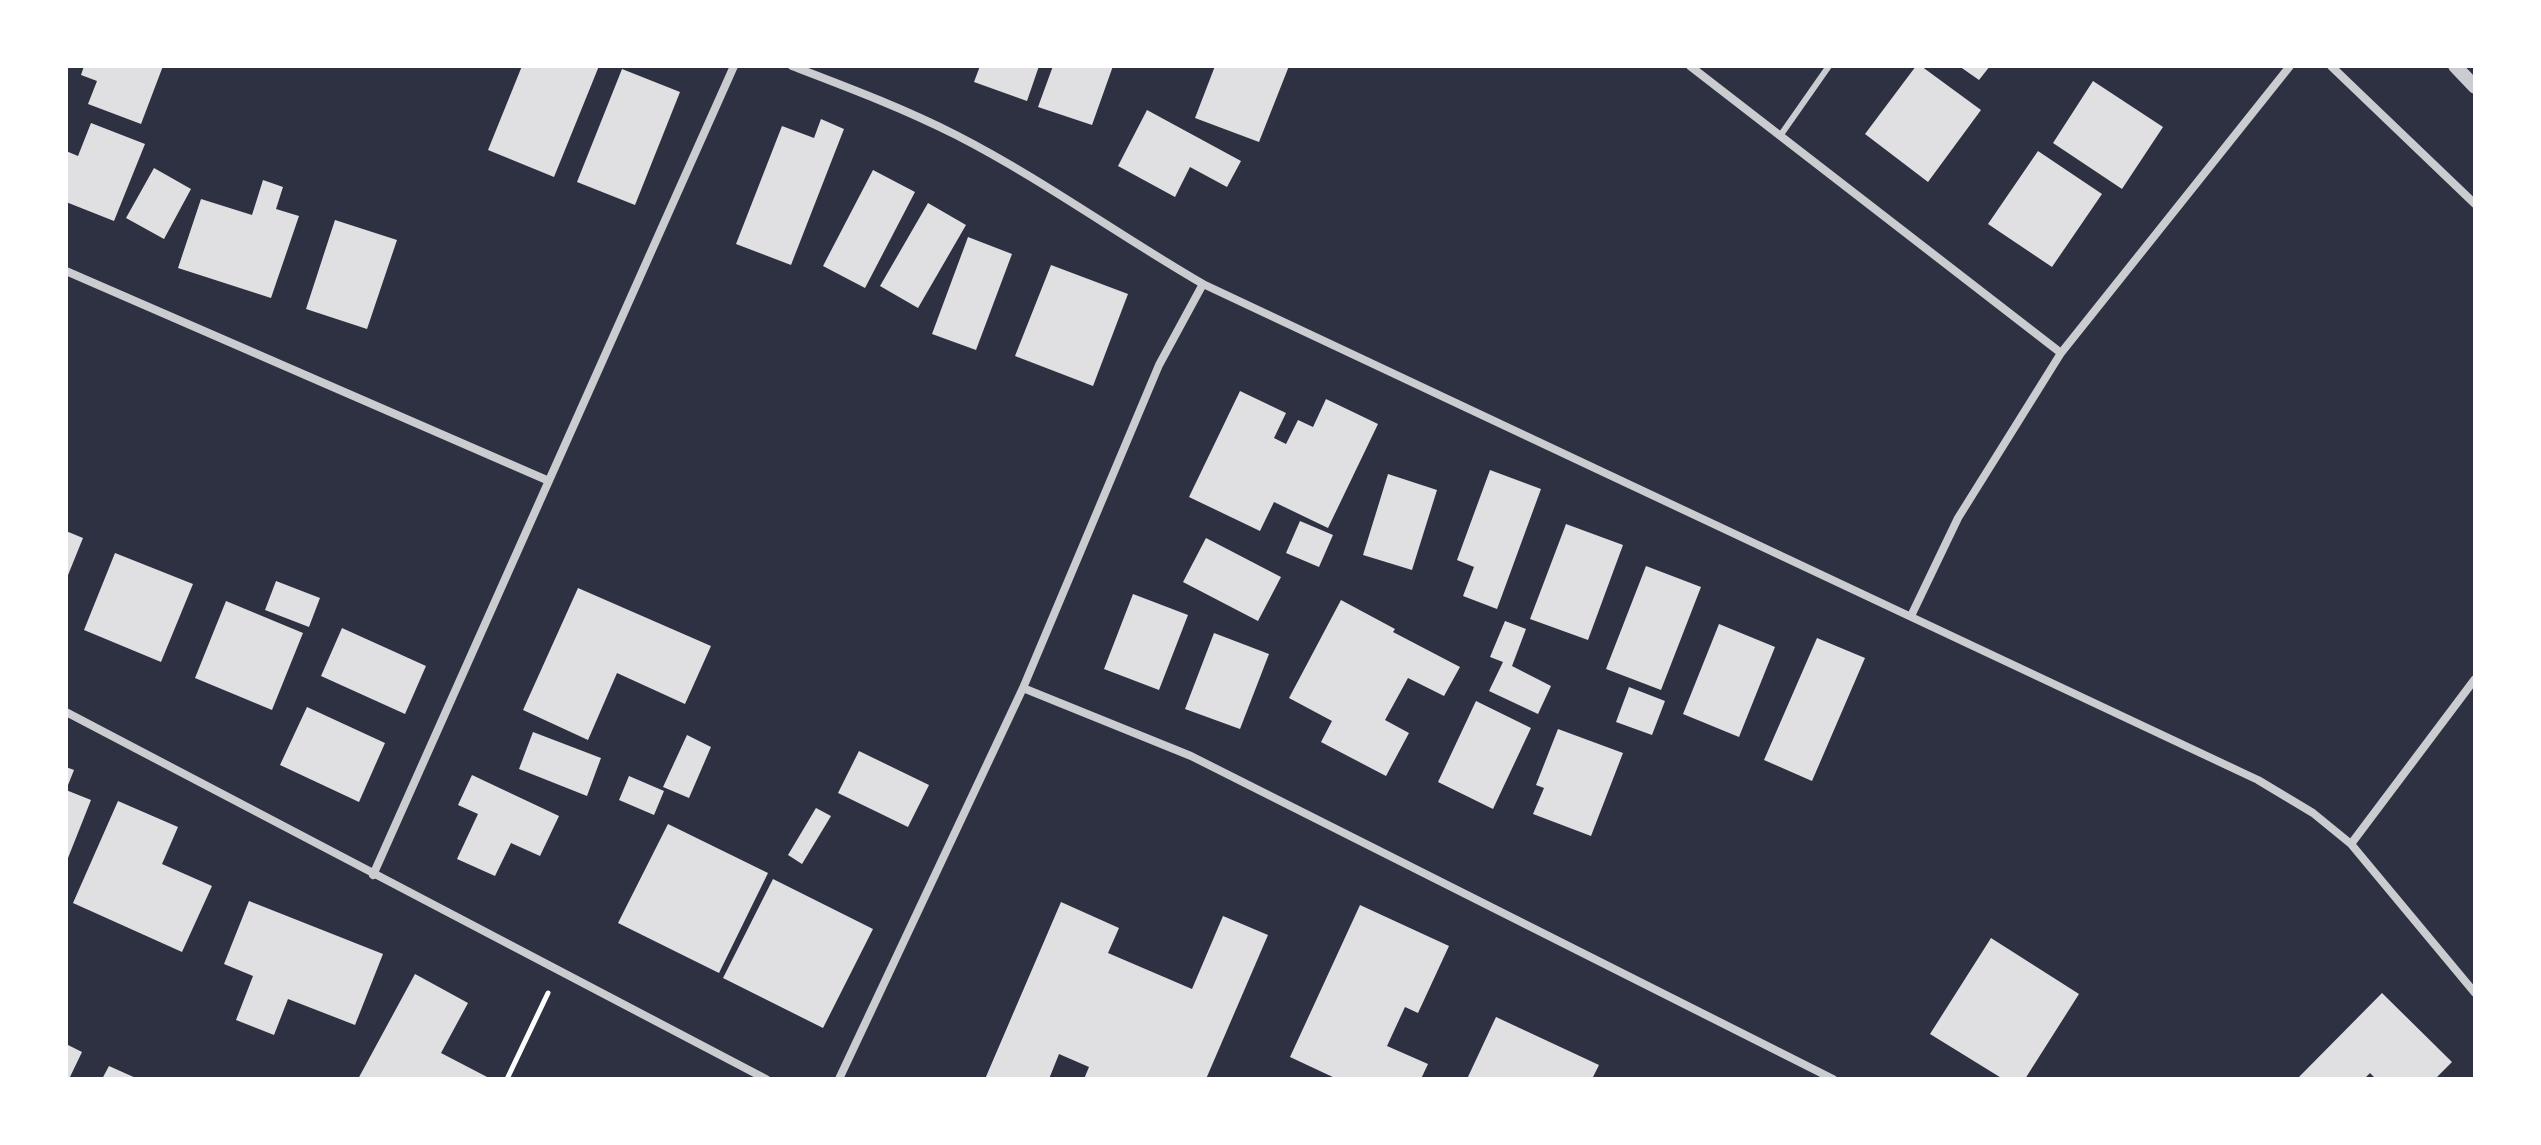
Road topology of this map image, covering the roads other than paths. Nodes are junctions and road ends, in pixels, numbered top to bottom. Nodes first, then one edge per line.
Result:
1 (734, 66) edge
2 (792, 66) edge
3 (1690, 66) edge
4 (1829, 66) edge
5 (2290, 66) edge
6 (2331, 66) edge
7 (2455, 66) edge
8 (2475, 87) edge
9 (1780, 136) junction
10 (2475, 204) edge
11 (66, 271) edge
12 (1203, 284) junction
13 (2061, 353) junction
14 (549, 481) junction
15 (1911, 616) junction
16 (2475, 679) edge
17 (1023, 688) junction
18 (66, 712) edge
19 (2351, 844) junction
20 (373, 875) junction
21 (2475, 993) edge
22 (766, 1079) edge
23 (839, 1079) edge
24 (1833, 1079) edge

1 - 14 street
2 - 12 street
3 - 9 street
4 - 9 lane
5 - 13 street
6 - 10 street
7 - 8 street
9 - 13 street
11 - 14 street
12 - 15 street
12 - 17 street
13 - 15 street
14 - 20 street
15 - 19 street
16 - 19 street
17 - 23 street
17 - 24 street
18 - 20 street
19 - 21 street
20 - 22 street

